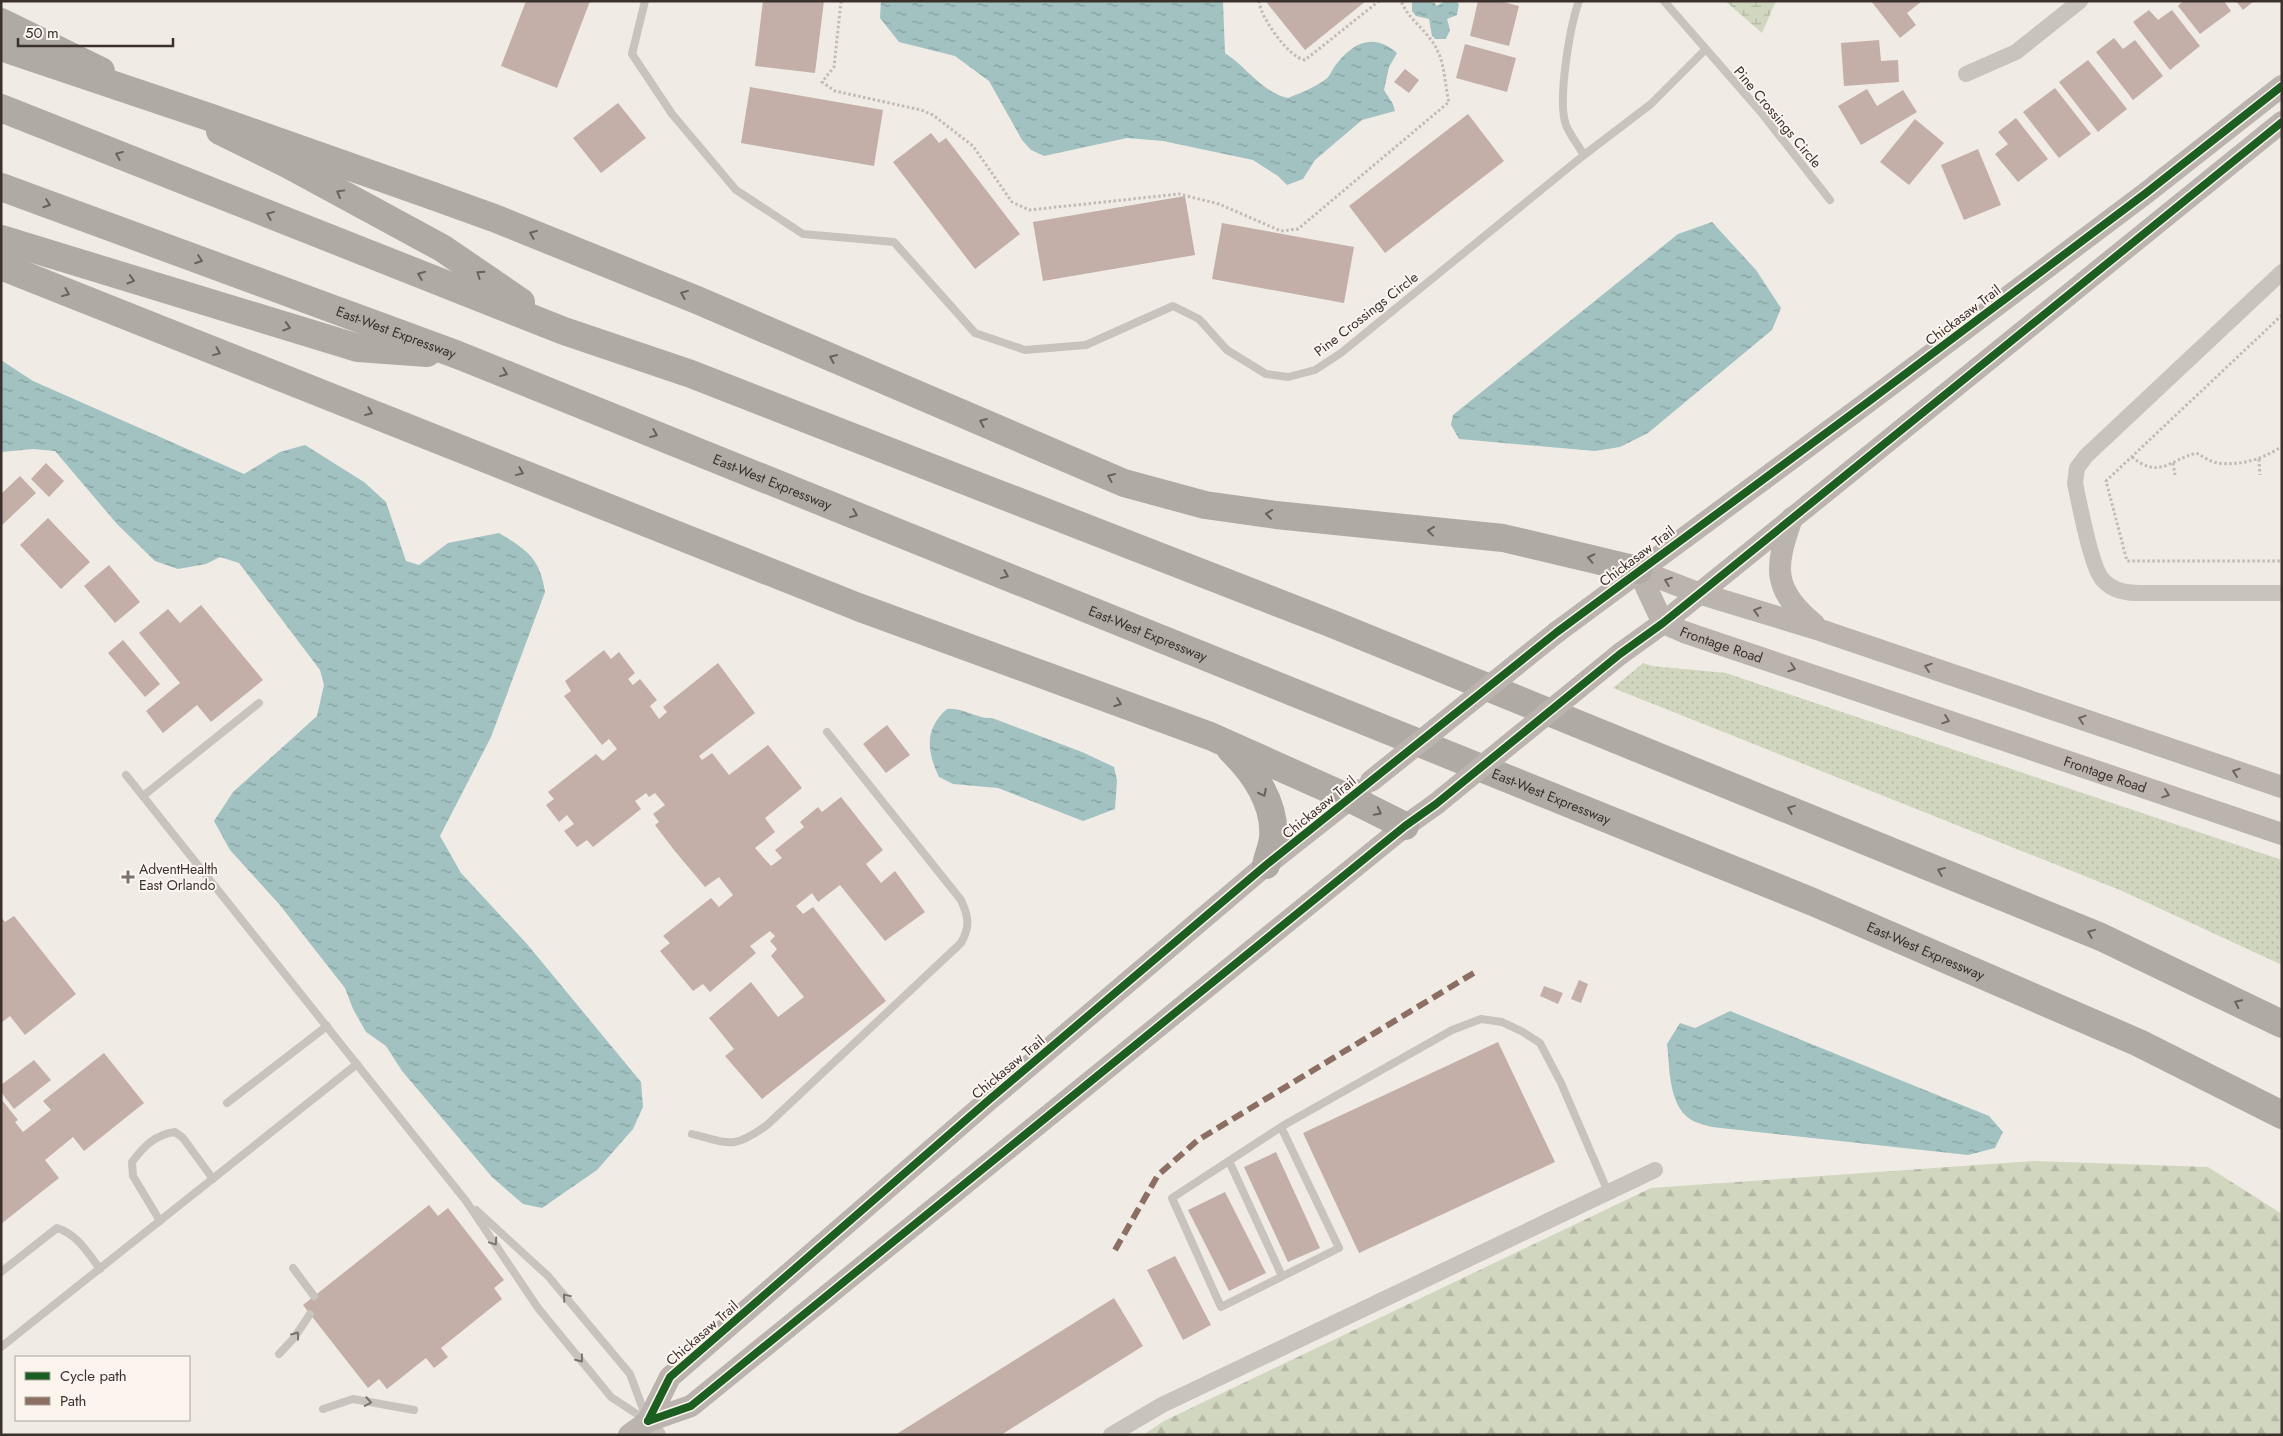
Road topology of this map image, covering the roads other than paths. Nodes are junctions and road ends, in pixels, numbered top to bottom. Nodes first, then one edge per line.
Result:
1 (645, 1) edge
2 (1579, 1) edge
3 (1664, 1) edge
4 (2080, 1) edge
5 (1, 22) edge
6 (1, 47) edge
7 (1705, 50) junction
8 (1966, 74) dead end
9 (2282, 86) edge
10 (1, 108) edge
11 (2282, 122) edge
12 (1584, 155) junction
13 (1, 187) edge
14 (1830, 200) dead end
15 (1, 239) edge
16 (11, 270) edge
17 (2282, 272) edge
18 (564, 331) junction
19 (458, 355) junction
20 (1792, 518) junction
21 (1638, 570) junction
22 (2282, 592) edge
23 (1698, 593) junction
24 (1663, 623) junction
25 (1820, 630) junction
26 (259, 703) dead end
27 (827, 732) dead end
28 (1222, 742) junction
29 (126, 775) dead end
30 (2282, 788) edge
31 (143, 796) junction
32 (1351, 798) junction
33 (1404, 826) junction
34 (2282, 834) edge
35 (1266, 865) junction
36 (2282, 1024) edge
37 (326, 1026) junction
38 (357, 1064) junction
39 (227, 1103) dead end
40 (2282, 1115) edge
41 (1281, 1127) junction
42 (692, 1134) dead end
43 (1229, 1161) junction
44 (1655, 1170) dead end
45 (213, 1179) junction
46 (1608, 1192) junction
47 (466, 1201) junction
48 (160, 1221) junction
49 (293, 1268) dead end
50 (100, 1269) junction
51 (1, 1272) edge
52 (1282, 1276) junction
53 (314, 1296) dead end
54 (310, 1314) dead end
55 (1, 1347) edge
56 (279, 1354) dead end
57 (324, 1409) dead end
58 (414, 1410) dead end
59 (653, 1428) edge
60 (629, 1435) edge
61 (1112, 1435) edge

1 - 12 lane, Pine Crossings Circle
2 - 12 lane
3 - 7 lane, Pine Crossings Circle
4 - 8 street
18 -> 5 highway
21 -> 6 highway, bridge
7 - 12 lane, Pine Crossings Circle
7 - 14 lane, Pine Crossings Circle
9 - 21 street, Chickasaw Trail
18 -> 10 highway
11 - 20 street, Chickasaw Trail
13 -> 19 highway, East-West Expressway
15 -> 19 highway
16 -> 28 highway
17 - 22 street
36 -> 18 highway
19 -> 40 highway, East-West Expressway
20 - 23 street, Chickasaw Trail
20 - 25 street
23 -> 21 street
21 - 24 street, Frontage Road
21 - 32 street, Chickasaw Trail, bridge
23 - 24 street, Chickasaw Trail
25 -> 23 street
24 - 33 street, Chickasaw Trail, bridge
24 -> 34 street, Frontage Road
30 -> 25 street
26 - 31 lane
27 - 42 lane
28 - 32 highway
28 -> 35 highway
29 - 31 lane
31 - 37 lane
32 -> 33 highway
32 - 35 street, Chickasaw Trail
33 - 59 street, Chickasaw Trail
35 - 59 street, Chickasaw Trail
37 - 38 lane
37 - 39 lane
38 - 45 lane
38 - 47 lane
41 - 43 lane
41 - 46 lane
41 - 52 lane
43 - 52 lane
43 - 52 lane
44 - 46 street
45 - 48 lane
45 - 48 lane
46 - 61 street
47 -> 59 lane
59 -> 47 lane
48 - 50 lane
49 - 53 lane
50 - 51 lane
50 - 55 lane
56 -> 54 lane
57 -> 58 lane
59 - 60 street, Chickasaw Trail

